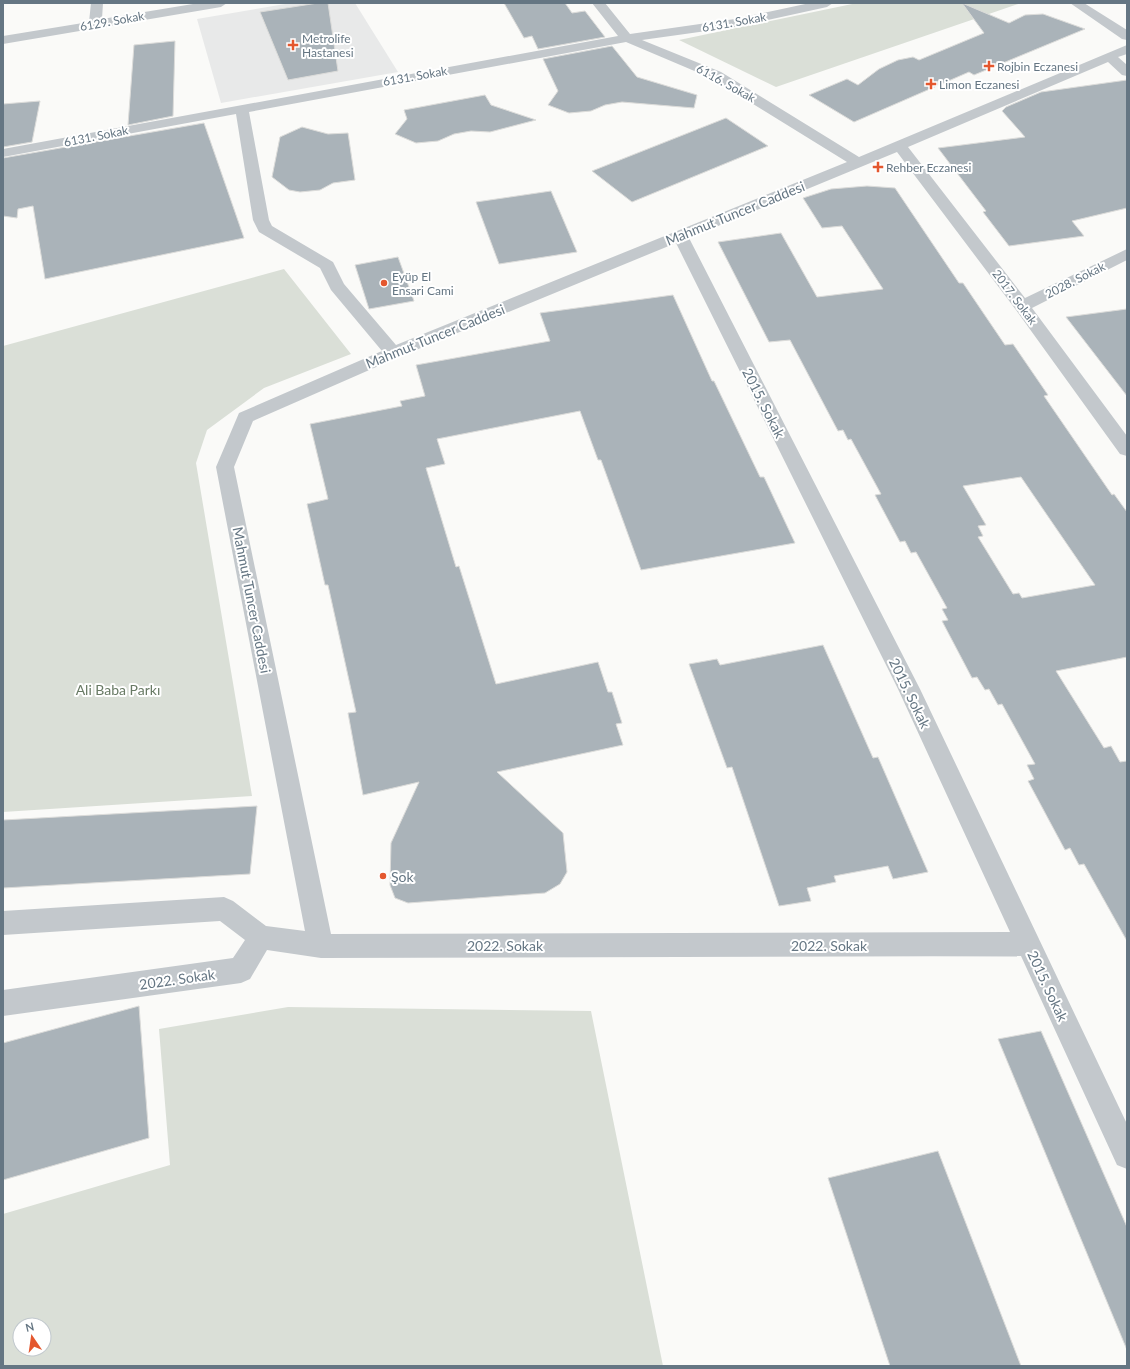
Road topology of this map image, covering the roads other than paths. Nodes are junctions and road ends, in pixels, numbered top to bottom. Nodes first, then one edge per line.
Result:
1 (97, 3) edge
2 (221, 3) edge
3 (598, 3) edge
4 (827, 3) edge
5 (1076, 3) edge
6 (95, 24) junction
7 (1127, 36) edge
8 (627, 38) junction
9 (3, 40) edge
10 (1127, 49) edge
11 (1109, 56) junction
12 (1127, 72) edge
13 (242, 109) junction
14 (900, 146) junction
15 (3, 153) edge
16 (858, 163) junction
17 (680, 236) junction
18 (1127, 254) edge
19 (1022, 306) junction
20 (393, 353) junction
21 (1127, 449) edge
22 (3, 923) edge
23 (261, 937) junction
24 (1028, 944) junction
25 (321, 946) junction
26 (3, 1003) edge
27 (1127, 1155) edge

1 - 6 street
2 - 6 street, 6129. Sokak
3 - 8 street, 6116. Sokak
4 - 8 street, 6131. Sokak
5 - 7 street
6 - 9 street, 6129. Sokak
8 - 13 street, 6131. Sokak
8 - 16 street, 6116. Sokak
10 - 11 street, Mahmut Tuncer Caddesi
11 - 12 street
11 - 14 street, Mahmut Tuncer Caddesi
13 - 15 street, 6131. Sokak
13 - 20 street
14 - 16 street, Mahmut Tuncer Caddesi
14 - 19 street, 2017. Sokak
16 - 17 street, Mahmut Tuncer Caddesi
17 - 20 street, Mahmut Tuncer Caddesi
17 - 24 street, 2015. Sokak
18 - 19 street, 2028. Sokak
19 - 21 street, 2017. Sokak
20 - 25 street, Mahmut Tuncer Caddesi
22 - 23 street
23 - 25 street, 2022. Sokak
23 - 26 street, 2022. Sokak
24 - 25 street, 2022. Sokak
24 - 27 street, 2015. Sokak

